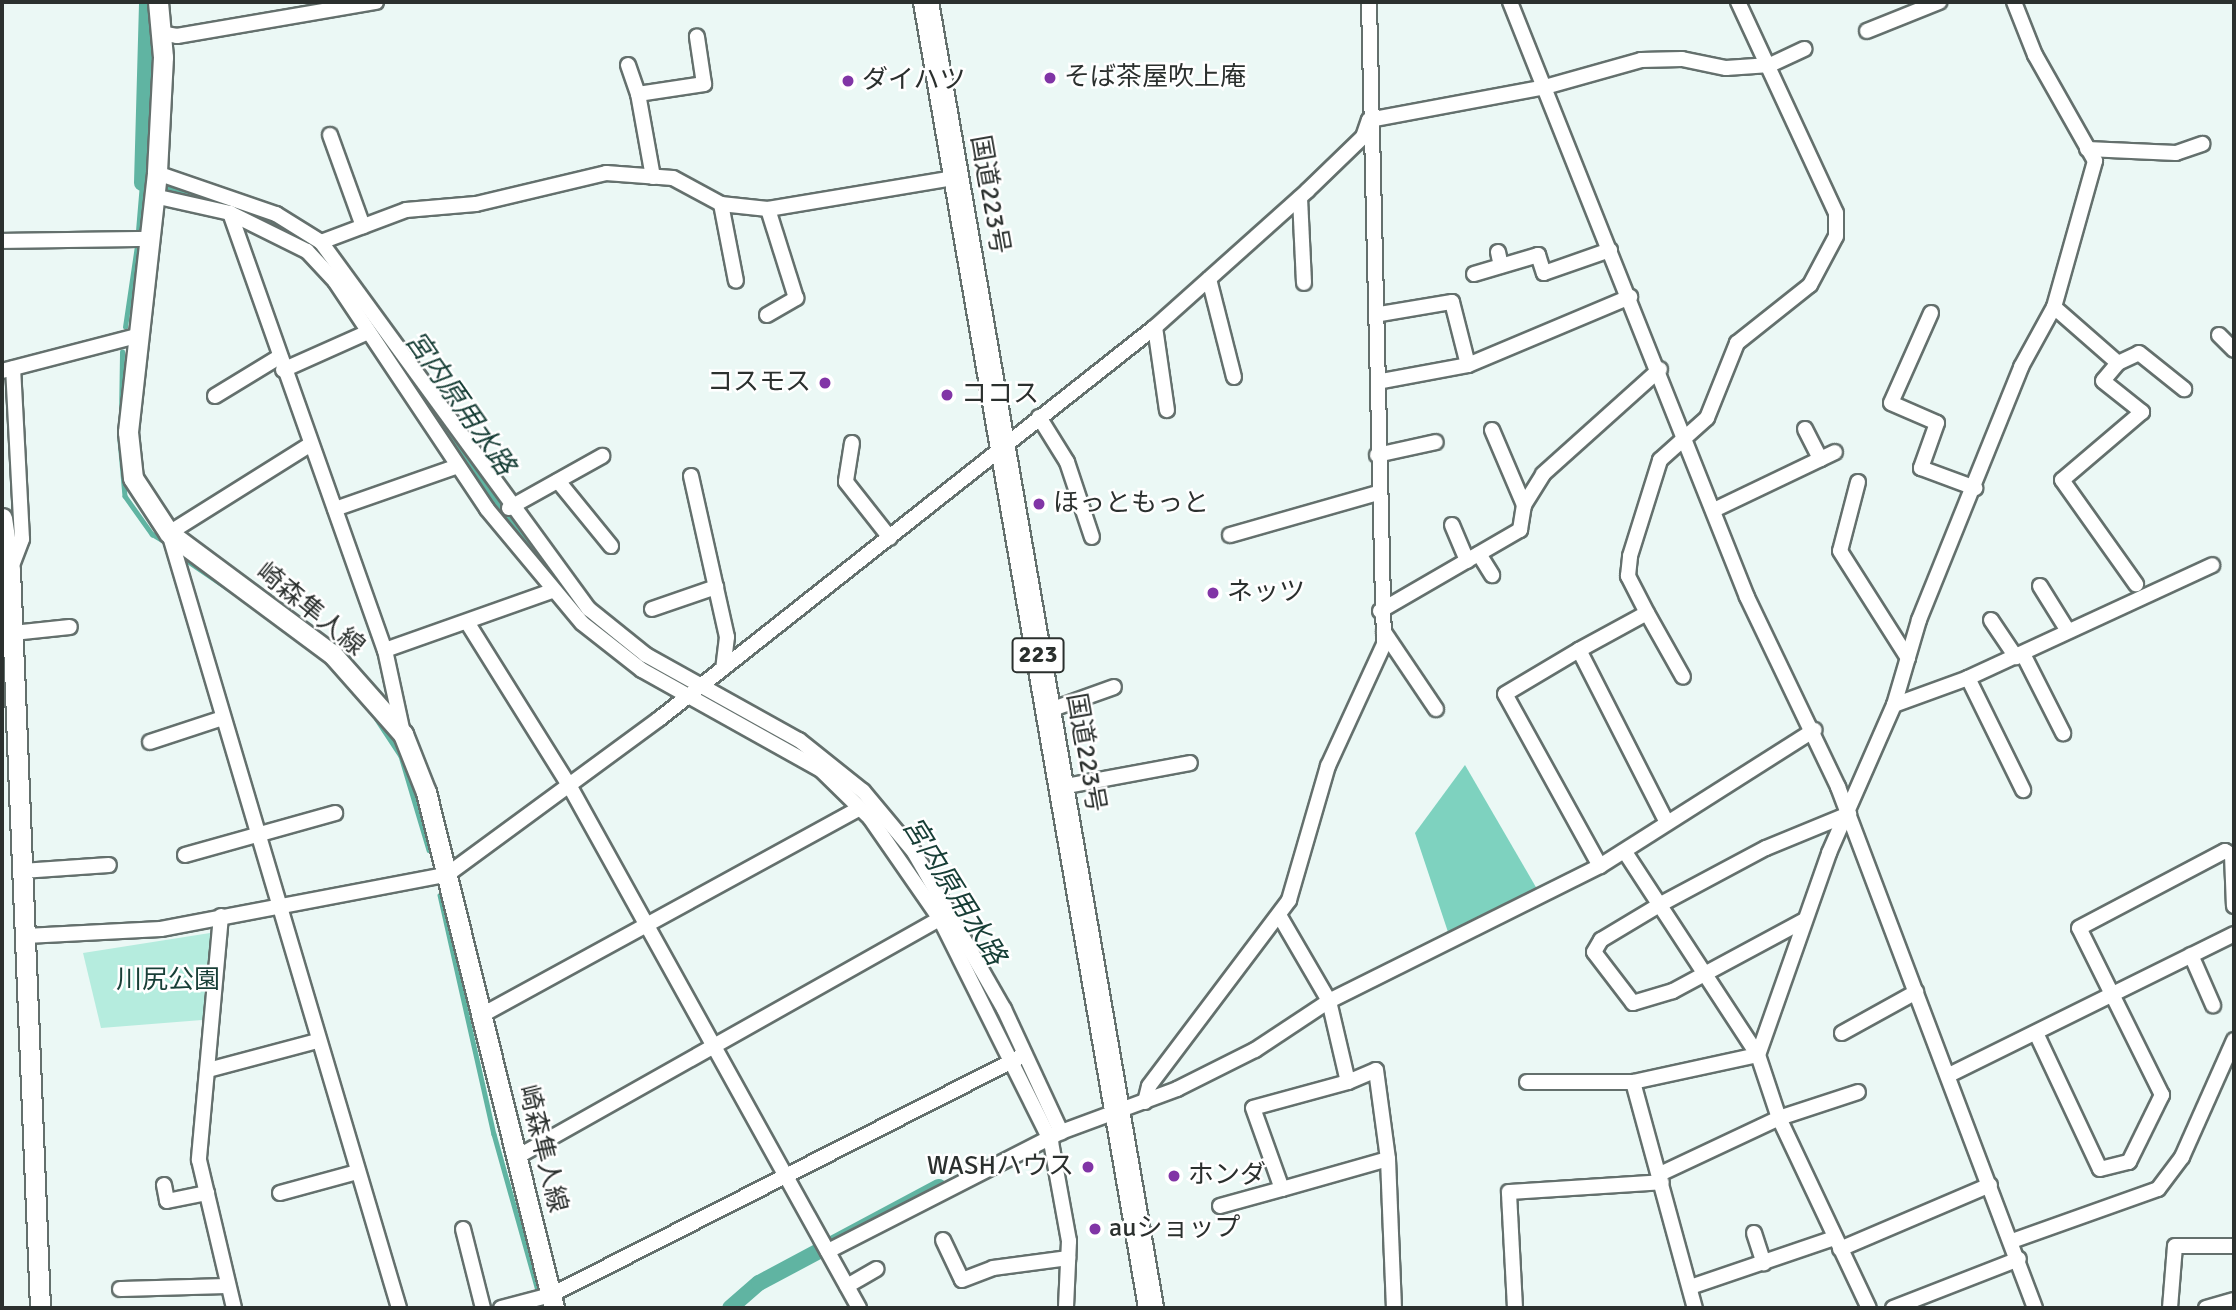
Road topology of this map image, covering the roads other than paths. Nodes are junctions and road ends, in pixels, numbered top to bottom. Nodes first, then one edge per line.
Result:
1 (158, 2) edge
2 (376, 2) edge
3 (926, 2) edge
4 (1369, 2) edge
5 (1510, 2) edge
6 (1738, 2) edge
7 (1939, 2) edge
8 (2014, 2) edge
9 (1867, 31) dead end
10 (160, 33) junction
11 (697, 37) dead end
12 (1805, 49) dead end
13 (628, 65) dead end
14 (1770, 65) junction
15 (1545, 87) junction
16 (638, 94) junction
17 (1369, 120) junction
18 (330, 135) dead end
19 (2202, 144) dead end
20 (2087, 149) junction
21 (157, 173) junction
22 (653, 177) junction
23 (954, 178) junction
24 (154, 196) junction
25 (1300, 198) junction
26 (721, 204) junction
27 (768, 209) junction
28 (230, 213) junction
29 (363, 226) junction
30 (148, 239) junction
31 (2, 241) edge
32 (321, 242) junction
33 (1610, 250) junction
34 (1474, 274) dead end
35 (1209, 279) junction
36 (736, 281) dead end
37 (1304, 283) dead end
38 (1630, 297) junction
39 (2054, 307) junction
40 (1931, 313) dead end
41 (1380, 314) junction
42 (767, 315) dead end
43 (1155, 327) junction
44 (368, 332) junction
45 (2219, 335) dead end
46 (136, 337) junction
47 (2234, 350) edge
48 (281, 363) junction
49 (2119, 363) junction
50 (1468, 365) junction
51 (7, 369) edge
52 (1660, 369) junction
53 (1234, 377) dead end
54 (1382, 381) junction
55 (2184, 389) dead end
56 (215, 396) dead end
57 (1167, 410) dead end
58 (1039, 417) junction
59 (1805, 429) dead end
60 (1492, 430) dead end
61 (1686, 438) junction
62 (1436, 442) dead end
63 (852, 443) dead end
64 (311, 444) junction
65 (1002, 448) junction
66 (1835, 452) dead end
67 (1377, 455) junction
68 (602, 456) dead end
69 (1820, 459) junction
70 (458, 466) junction
71 (691, 477) dead end
72 (558, 481) junction
73 (1858, 482) dead end
74 (1975, 488) junction
75 (1377, 493) junction
76 (1524, 505) junction
77 (509, 508) junction
78 (335, 509) junction
79 (1714, 510) junction
80 (2, 517) edge
81 (1452, 524) dead end
82 (169, 533) junction
83 (1230, 535) dead end
84 (1092, 537) dead end
85 (890, 538) junction
86 (611, 546) dead end
87 (1473, 558) junction
88 (2212, 565) dead end
89 (10, 569) junction
90 (1492, 575) dead end
91 (2136, 584) dead end
92 (2040, 586) dead end
93 (716, 587) junction
94 (552, 591) junction
95 (652, 609) dead end
96 (1380, 611) junction
97 (1647, 614) junction
98 (1991, 620) dead end
99 (467, 622) junction
100 (70, 627) dead end
101 (1382, 630) junction
102 (2068, 631) junction
103 (13, 633) junction
104 (385, 650) junction
105 (1579, 650) junction
106 (2019, 655) junction
107 (1908, 657) junction
108 (723, 668) junction
109 (1683, 677) dead end
110 (1968, 678) junction
111 (1114, 687) dead end
112 (694, 690) junction
113 (1894, 705) junction
114 (1436, 709) dead end
115 (1048, 710) junction
116 (220, 719) junction
117 (1814, 730) junction
118 (2063, 733) dead end
119 (403, 734) junction
120 (149, 743) dead end
121 (1191, 763) dead end
122 (569, 785) junction
123 (1061, 788) junction
124 (2023, 790) dead end
125 (859, 809) junction
126 (335, 813) dead end
127 (1849, 814) junction
128 (1667, 823) junction
129 (255, 835) junction
130 (1625, 852) junction
131 (185, 855) dead end
132 (109, 865) dead end
133 (1600, 866) junction
134 (22, 871) junction
135 (448, 874) junction
136 (275, 904) junction
137 (1661, 904) junction
138 (2234, 906) edge
139 (1279, 915) junction
140 (221, 916) junction
141 (940, 919) junction
142 (646, 921) junction
143 (1803, 921) junction
144 (2234, 934) edge
145 (26, 936) junction
146 (2191, 955) junction
147 (1706, 974) junction
148 (1916, 992) junction
149 (2110, 995) junction
150 (1329, 1000) junction
151 (2213, 1005) dead end
152 (482, 1015) junction
153 (1842, 1033) dead end
154 (2036, 1033) junction
155 (2234, 1040) edge
156 (317, 1041) junction
157 (712, 1047) junction
158 (1758, 1055) junction
159 (1020, 1057) junction
160 (208, 1070) junction
161 (1949, 1075) junction
162 (1348, 1082) junction
163 (1633, 1082) junction
164 (1527, 1083) dead end
165 (1858, 1092) dead end
166 (1145, 1102) junction
167 (1114, 1112) junction
168 (1779, 1118) junction
169 (1056, 1137) junction
170 (517, 1157) junction
171 (1388, 1159) junction
172 (357, 1172) junction
173 (784, 1177) junction
174 (1661, 1178) junction
175 (164, 1185) dead end
176 (1990, 1185) junction
177 (1282, 1189) junction
178 (207, 1192) junction
179 (280, 1193) dead end
180 (1220, 1206) dead end
181 (463, 1229) dead end
182 (1754, 1233) dead end
183 (943, 1240) dead end
184 (2012, 1241) junction
185 (1837, 1244) junction
186 (2234, 1246) edge
187 (828, 1251) junction
188 (1068, 1258) junction
189 (2019, 1259) junction
190 (1764, 1263) junction
191 (877, 1269) dead end
192 (228, 1286) junction
193 (847, 1286) junction
194 (1690, 1287) junction
195 (120, 1289) dead end
196 (2234, 1300) edge
197 (552, 1301) edge
198 (40, 1308) edge
199 (234, 1308) edge
200 (399, 1308) edge
201 (483, 1308) edge
202 (501, 1308) edge
203 (859, 1308) edge
204 (1066, 1308) edge
205 (1151, 1308) edge
206 (1394, 1308) edge
207 (1516, 1308) edge
208 (1695, 1308) edge
209 (1869, 1308) edge
210 (1893, 1308) edge
211 (2035, 1308) edge
212 (2170, 1308) edge
213 (2206, 1308) edge

1 - 10 main road, 崎森隼人線
2 - 10 street
3 - 23 highway, 国道223号 / 223
4 - 17 street
5 - 15 street
6 - 14 street
7 - 9 street
8 - 20 street
10 - 21 main road, 崎森隼人線
11 - 16 street
12 - 14 street
13 - 16 street
14 - 15 street
14 - 61 street
15 - 17 street
15 - 33 street
16 - 22 street
17 - 25 street
17 - 41 street
18 - 29 street
19 - 20 street
20 - 39 street
21 - 24 main road, 崎森隼人線
21 - 32 street
22 - 26 street
22 - 29 street
23 - 27 street
23 - 65 highway, 国道223号 / 223
24 - 28 street
24 - 30 main road, 崎森隼人線
25 - 35 street
25 - 37 street
26 - 27 street
26 - 36 street
27 - 42 street
28 - 44 street
28 - 48 street
29 - 32 street
30 - 31 street
30 - 46 main road, 崎森隼人線
32 - 77 street
33 - 34 street
33 - 38 street
35 - 43 street
35 - 53 street
38 - 50 street
38 - 52 street
39 - 49 street
39 - 74 street
40 - 74 street
41 - 50 street
41 - 54 street
43 - 57 street
43 - 58 street
44 - 48 street
44 - 70 street
45 - 47 street
46 - 51 street
46 - 82 main road, 崎森隼人線
48 - 56 street
48 - 64 street
49 - 55 street
49 - 91 street
50 - 54 street
51 - 89 street
52 - 61 street
52 - 76 street
54 - 67 street
58 - 65 street
58 - 84 street
59 - 69 street
60 - 76 street
61 - 79 street
61 - 97 street
62 - 67 street
63 - 85 street
64 - 78 street
64 - 82 street
65 - 85 street
65 - 115 highway, 国道223号 / 223
66 - 69 street
67 - 75 street
68 - 72 street
69 - 79 street
70 - 78 street
70 - 94 street
71 - 93 street
72 - 77 street
72 - 86 street
73 - 107 street
74 - 107 street
75 - 83 street
75 - 96 street
76 - 87 street
77 - 112 street
78 - 104 street
79 - 117 street
80 - 89 main road
81 - 87 street
82 - 116 street
82 - 119 main road, 崎森隼人線
85 - 108 street
87 - 90 street
87 - 96 street
88 - 102 street
89 - 103 main road
92 - 102 street
93 - 95 street
93 - 108 street
94 - 99 street
94 - 112 street
96 - 101 street
97 - 105 street
97 - 109 street
98 - 106 street
99 - 104 street
99 - 122 street
100 - 103 street
101 - 114 street
101 - 139 street
102 - 106 street
103 - 134 main road
104 - 119 street
105 - 128 street
105 - 133 street
106 - 110 street
106 - 118 street
107 - 113 street
108 - 112 street
110 - 113 street
110 - 124 street
111 - 115 street
112 - 122 street
112 - 125 street
112 - 159 street
113 - 127 street
115 - 123 highway, 国道223号 / 223
116 - 120 street
116 - 129 street
117 - 127 street
117 - 128 street
119 - 135 main road, 崎森隼人線
121 - 123 street
122 - 135 street
122 - 142 street
123 - 167 highway, 国道223号 / 223
125 - 141 street
125 - 142 street
126 - 129 street
127 - 137 street
127 - 143 street
127 - 148 street
128 - 130 street
129 - 131 street
129 - 136 street
130 - 133 street
130 - 137 street
132 - 134 street
133 - 150 street
134 - 145 main road
135 - 136 street
135 - 152 main road, 崎森隼人線
136 - 140 street
136 - 156 street
137 - 147 street
137 - 147 street
138 - 149 street
139 - 150 street
139 - 166 street
140 - 145 street
140 - 160 street
141 - 157 street
141 - 159 street
142 - 152 street
142 - 157 street
143 - 147 street
143 - 158 street
144 - 146 street
145 - 198 main road
146 - 149 street
146 - 151 street
147 - 158 street
148 - 153 street
148 - 161 street
149 - 154 street
149 - 154 street
150 - 162 street
150 - 166 street
152 - 170 main road, 崎森隼人線
154 - 161 street
155 - 184 street
156 - 160 street
156 - 172 street
157 - 170 street
157 - 173 street
158 - 163 street
158 - 168 street
159 - 169 street
159 - 173 street
160 - 178 street
161 - 176 street
162 - 171 street
162 - 177 street
163 - 164 street
163 - 174 street
165 - 168 street
166 - 167 street
167 - 169 street
167 - 205 highway, 国道223号 / 223
168 - 174 street
168 - 185 street
169 - 187 street
169 - 188 street
170 - 197 main road, 崎森隼人線
171 - 177 street
171 - 206 street
172 - 179 street
172 - 200 street
173 - 187 street
173 - 197 street
174 - 194 street
174 - 207 street
175 - 178 street
176 - 184 street
176 - 185 street
177 - 180 street
178 - 192 street
181 - 201 street
182 - 190 street
183 - 188 street
184 - 189 street
185 - 190 street
185 - 209 street
186 - 212 street
187 - 193 street
188 - 204 street
189 - 210 street
189 - 211 street
190 - 194 street
191 - 193 street
192 - 195 street
192 - 199 street
193 - 203 street
194 - 208 street
196 - 213 street
197 - 202 street

